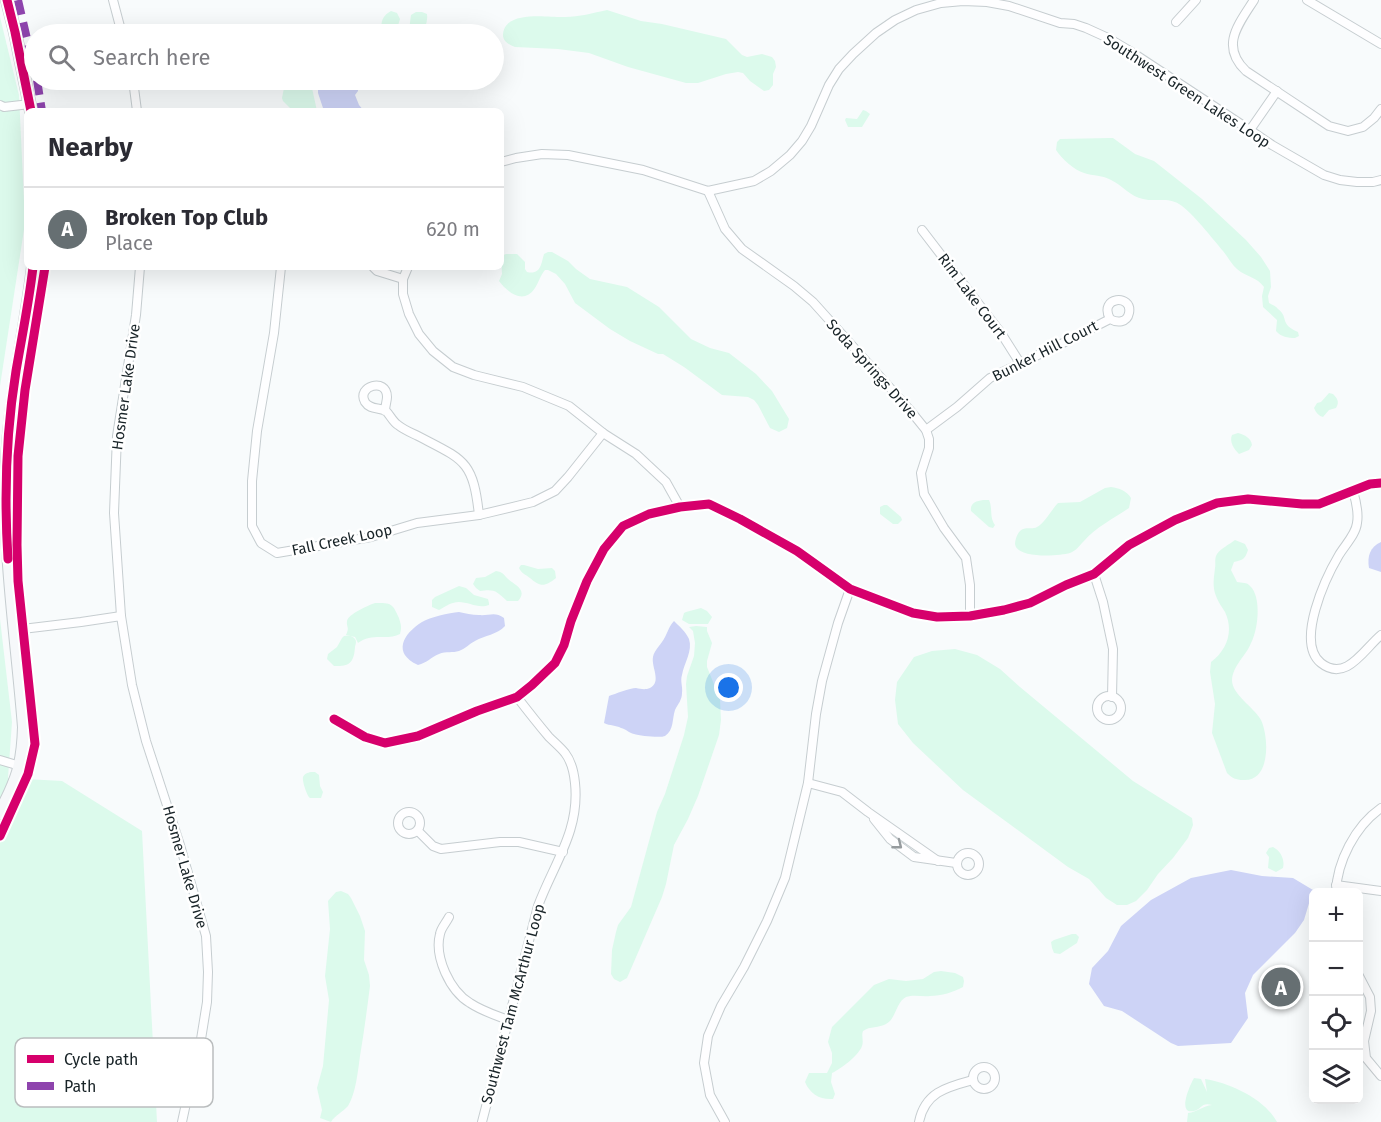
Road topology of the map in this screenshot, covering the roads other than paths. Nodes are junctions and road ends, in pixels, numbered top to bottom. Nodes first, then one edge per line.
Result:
1 (6, 0) edge
2 (113, 0) edge
3 (1196, 0) edge
4 (1254, 0) edge
5 (1307, 0) edge
6 (1176, 22) dead end
7 (119, 24) edge
8 (1381, 44) edge
9 (24, 77) edge
10 (27, 90) edge
11 (134, 90) edge
12 (1277, 91) junction
13 (30, 107) edge
14 (1, 108) edge
15 (137, 108) edge
16 (1381, 109) edge
17 (1250, 130) junction
18 (504, 161) edge
19 (1381, 180) edge
20 (708, 191) junction
21 (922, 230) dead end
22 (33, 270) edge
23 (140, 270) edge
24 (281, 270) edge
25 (376, 270) edge
26 (407, 270) edge
27 (403, 279) junction
28 (1110, 319) dead end
29 (1020, 363) junction
30 (385, 411) dead end
31 (926, 430) junction
32 (603, 434) junction
33 (1381, 483) edge
34 (1353, 491) junction
35 (680, 507) junction
36 (479, 515) junction
37 (1094, 574) junction
38 (850, 589) junction
39 (121, 616) junction
40 (970, 616) junction
41 (14, 630) junction
42 (1381, 635) edge
43 (517, 697) junction
44 (1112, 697) dead end
45 (334, 719) dead end
46 (0, 760) edge
47 (20, 766) junction
48 (808, 783) junction
49 (1381, 808) edge
50 (0, 813) edge
51 (418, 831) dead end
52 (563, 852) junction
53 (956, 863) dead end
54 (1336, 888) edge
55 (1363, 890) edge
56 (1381, 891) edge
57 (449, 917) dead end
58 (1363, 982) edge
59 (508, 1020) junction
60 (201, 1038) edge
61 (1381, 1076) edge
62 (973, 1080) dead end
63 (185, 1107) edge
64 (182, 1122) edge
65 (482, 1122) edge
66 (725, 1122) edge
67 (919, 1122) edge

1 - 9 street
2 - 7 street
3 - 6 street
4 - 12 street
5 - 8 street
10 - 13 street
11 - 15 street
12 - 16 street
12 - 17 street
13 - 14 street
17 - 19 street, Southwest Green Lakes Loop
17 - 20 street, Southwest Green Lakes Loop
18 - 20 street
20 - 31 street, Soda Springs Drive
21 - 29 street, Rim Lake Court
22 - 41 street
23 - 39 street, Hosmer Lake Drive
24 - 36 street, Fall Creek Loop
25 - 27 street
26 - 27 street
27 - 32 street
28 - 29 street, Bunker Hill Court
29 - 31 street, Bunker Hill Court
30 - 36 street
31 - 40 street, Soda Springs Drive
32 - 35 street
32 - 36 street, Fall Creek Loop
33 - 34 street
34 - 37 street
34 - 42 street
35 - 38 street
35 - 43 street
37 - 40 street
37 - 44 street
38 - 40 street
38 - 48 street
39 - 41 street
39 - 60 street, Hosmer Lake Drive
41 - 47 street
43 - 45 street
43 - 52 street, Southwest Tam McArthur Loop
46 - 47 street
47 - 50 street
48 - 53 street
48 - 66 street
49 - 54 street
51 - 52 street
52 - 59 street, Southwest Tam McArthur Loop
55 - 56 street
57 - 59 street
58 - 61 street
59 - 65 street, Southwest Tam McArthur Loop
62 - 67 street
63 - 64 street, Hosmer Lake Drive

